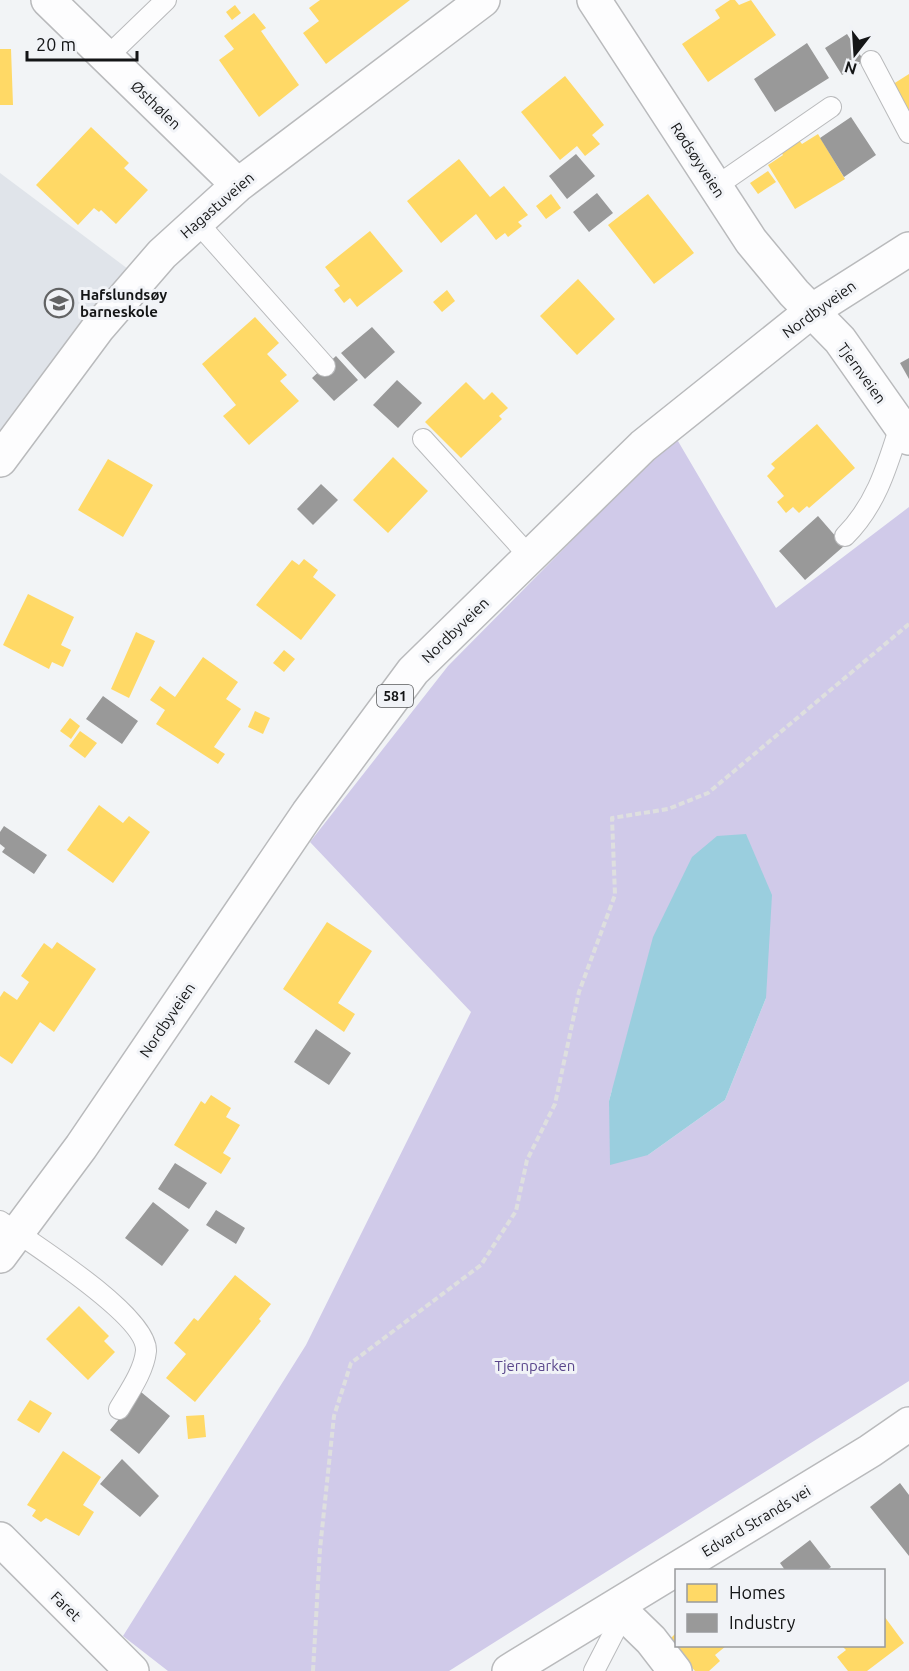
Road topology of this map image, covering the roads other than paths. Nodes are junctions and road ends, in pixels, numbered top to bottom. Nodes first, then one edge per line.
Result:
1 (48, 0) edge
2 (166, 0) edge
3 (483, 0) edge
4 (594, 0) edge
5 (107, 57) junction
6 (870, 61) dead end
7 (831, 107) dead end
8 (909, 133) edge
9 (238, 185) junction
10 (716, 187) junction
11 (197, 222) junction
12 (909, 249) edge
13 (813, 310) junction
14 (325, 366) dead end
15 (905, 432) edge
16 (423, 439) dead end
17 (0, 460) edge
18 (845, 536) dead end
19 (530, 557) junction
20 (6, 1236) edge
21 (119, 1409) dead end
22 (909, 1424) edge
23 (0, 1539) edge
24 (684, 1569) edge
25 (675, 1575) edge
26 (620, 1610) junction
27 (132, 1671) edge
28 (509, 1671) edge
29 (594, 1671) edge
30 (675, 1671) edge

1 - 5 street, Østhølen
2 - 5 lane
3 - 9 street, Hagastuveien
4 - 10 street, Rødsøyveien
5 - 9 street, Østhølen
6 - 8 lane
7 - 10 lane
9 - 11 street, Hagastuveien
10 - 13 street, Rødsøyveien
11 - 14 lane
11 - 17 street, Hagastuveien
12 - 13 street, Nordbyveien / 581
13 - 15 street, Tjernveien
13 - 19 street, Nordbyveien / 581
15 - 18 lane
16 - 19 lane
19 - 20 street, Nordbyveien / 581
20 - 21 lane
22 - 24 street, Edvard Strands vei
23 - 27 street, Faret
25 - 26 street, Edvard Strands vei
26 - 28 street, Edvard Strands vei
26 - 29 lane
26 - 30 street

